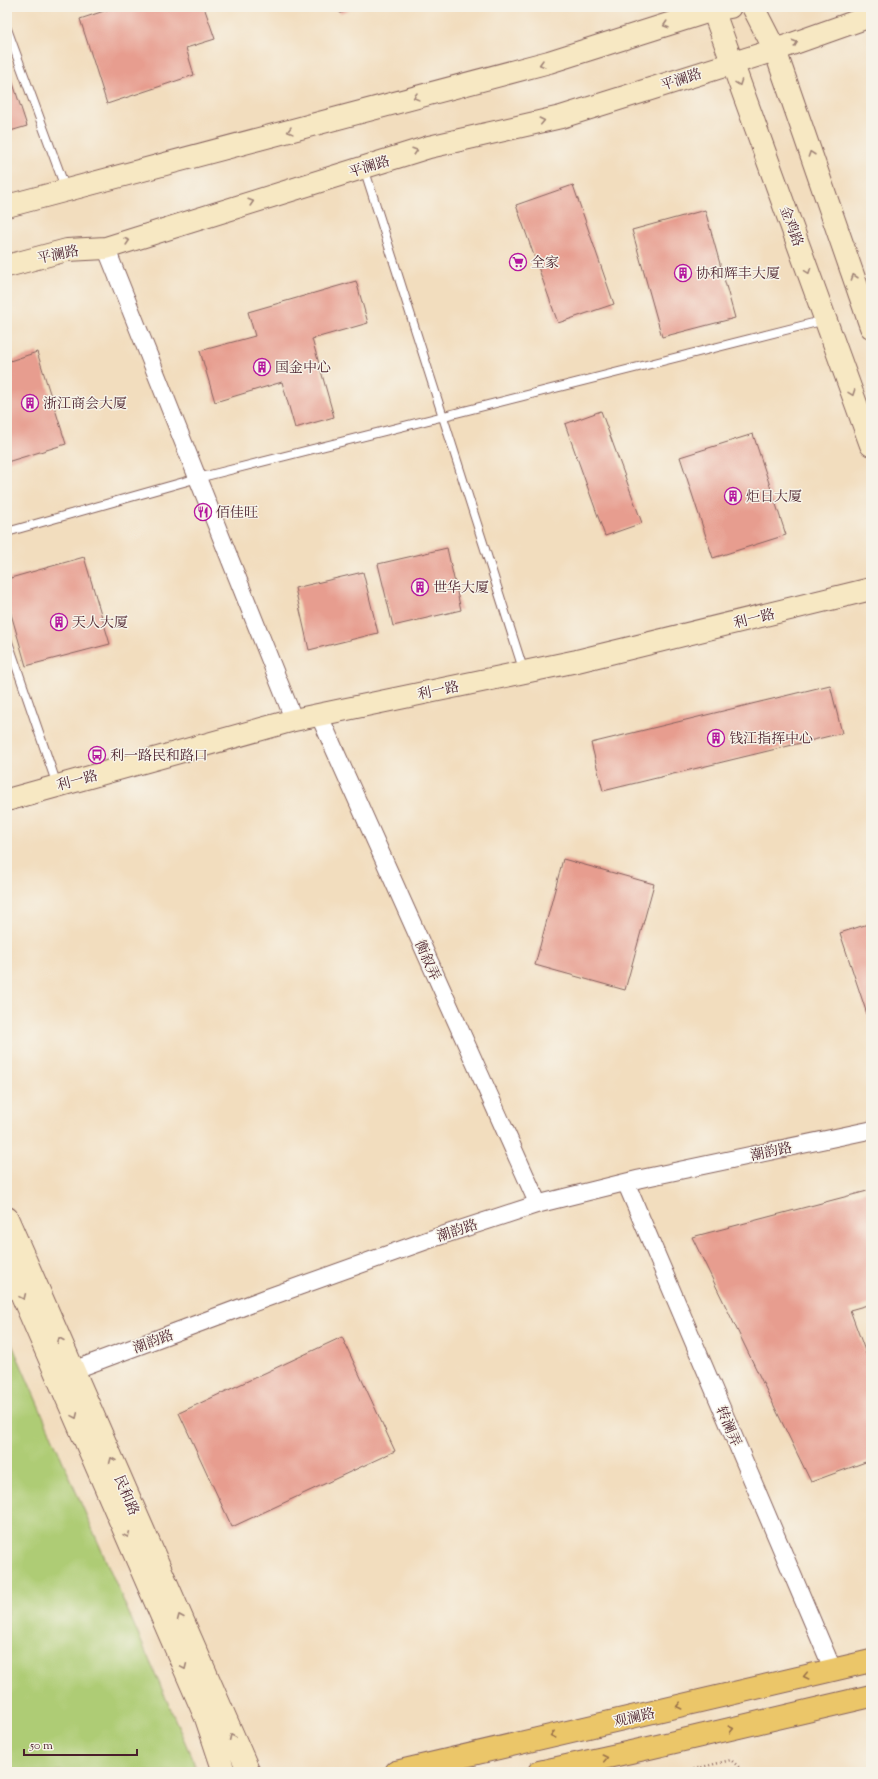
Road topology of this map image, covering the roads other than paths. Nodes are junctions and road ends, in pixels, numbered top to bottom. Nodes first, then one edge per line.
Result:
1 (753, 7) edge
2 (718, 8) edge
3 (871, 16) edge
4 (7, 29) edge
5 (775, 50) junction
6 (732, 63) junction
7 (364, 167) junction
8 (66, 190) junction
9 (7, 206) edge
10 (106, 248) junction
11 (7, 266) edge
12 (867, 305) edge
13 (826, 319) junction
14 (871, 327) edge
15 (443, 416) junction
16 (871, 445) edge
17 (198, 478) junction
18 (7, 532) edge
19 (871, 589) edge
20 (7, 639) edge
21 (524, 672) junction
22 (319, 715) junction
23 (294, 720) junction
24 (57, 785) junction
25 (7, 800) edge
26 (871, 1130) edge
27 (626, 1183) junction
28 (538, 1204) junction
29 (7, 1218) edge
30 (7, 1261) edge
31 (65, 1373) junction
32 (871, 1661) edge
33 (833, 1670) junction
34 (871, 1696) edge
35 (224, 1772) edge
36 (248, 1772) edge
37 (396, 1772) edge
38 (539, 1772) edge

1 - 5 main road
2 - 6 main road, 金鸡路
2 -> 8 main road
5 -> 3 main road, 平澜路
4 - 8 lane
5 - 6 main road, 平澜路
12 -> 5 main road
7 -> 6 main road, 平澜路
6 -> 13 main road, 金鸡路
10 -> 7 main road, 平澜路
7 - 15 lane
8 - 9 main road
10 - 11 main road, 平澜路
10 - 17 street
12 - 14 main road
13 - 15 lane
13 -> 16 main road, 金鸡路
15 - 17 lane
15 - 21 lane
17 - 18 lane
17 - 23 street
19 - 21 main road, 利一路
20 - 24 lane
21 - 22 main road, 利一路
22 - 23 main road, 利一路
22 - 28 street, 衡叙弄
23 - 24 main road, 利一路
24 - 25 main road, 利一路
26 - 27 street, 潮韵路
27 - 28 street, 潮韵路
27 - 33 street, 转澜弄
28 - 31 street, 潮韵路
31 -> 29 main road, 民和路
30 -> 31 main road, 民和路
31 -> 35 main road, 民和路
36 -> 31 main road, 民和路
32 - 33 main road, 观澜路
33 -> 37 main road, 观澜路
38 -> 34 main road

